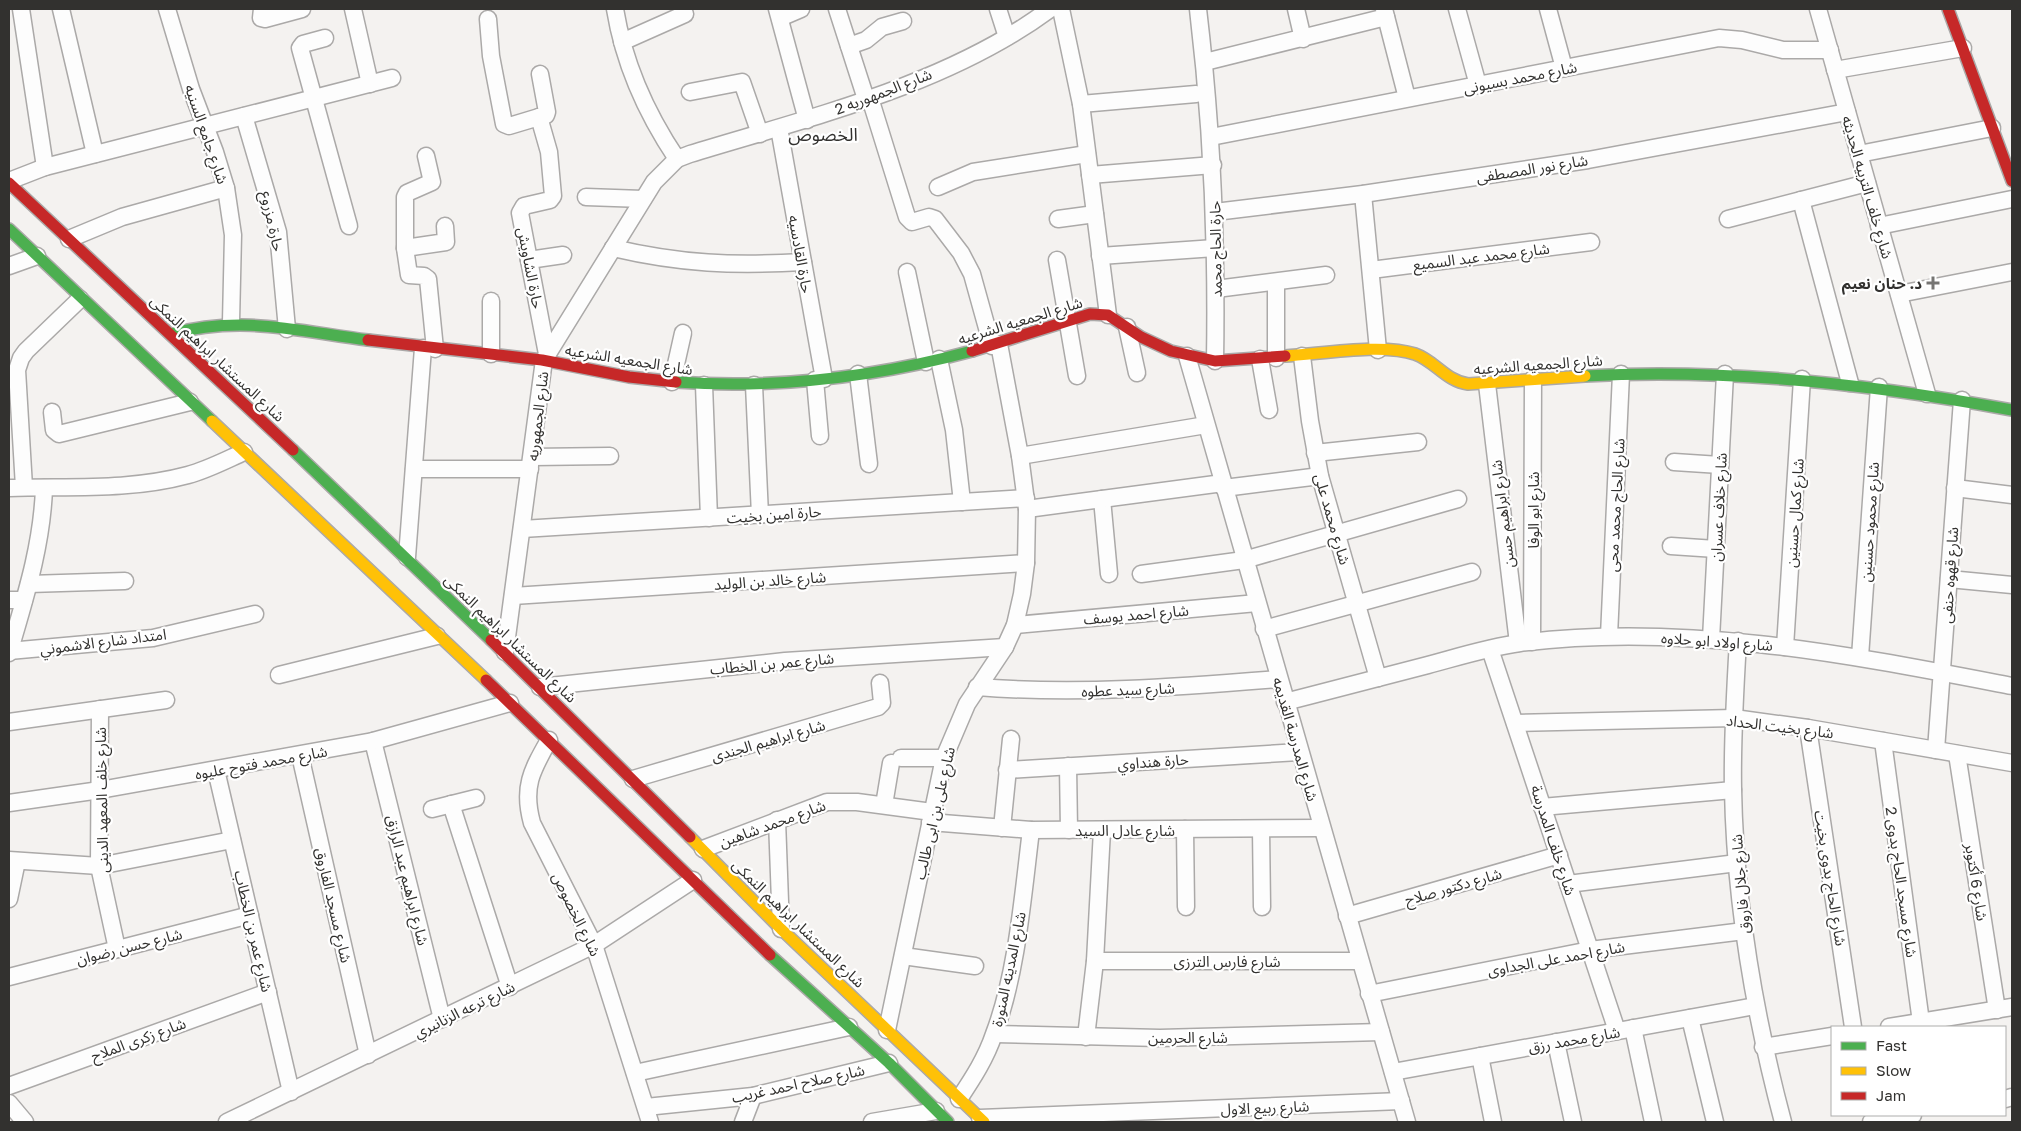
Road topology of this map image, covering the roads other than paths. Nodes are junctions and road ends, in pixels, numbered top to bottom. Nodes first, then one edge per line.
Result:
1 (21, 9) edge
2 (61, 9) edge
3 (167, 9) edge
4 (262, 9) edge
5 (302, 9) edge
6 (353, 9) edge
7 (614, 9) edge
8 (801, 9) edge
9 (837, 9) edge
10 (998, 9) edge
11 (1050, 9) edge
12 (1062, 9) edge
13 (1198, 9) edge
14 (1296, 9) edge
15 (1457, 9) edge
16 (1548, 9) edge
17 (1818, 9) edge
18 (1948, 9) edge
19 (1385, 13) edge
20 (686, 14) dead end
21 (778, 14) edge
22 (488, 19) dead end
23 (903, 21) dead end
24 (1006, 37) junction
25 (325, 38) dead end
26 (1303, 39) junction
27 (622, 42) junction
28 (849, 46) junction
29 (1963, 48) junction
30 (1830, 50) junction
31 (1205, 62) junction
32 (1564, 68) junction
33 (1835, 70) junction
34 (540, 74) dead end
35 (392, 78) dead end
36 (370, 84) junction
37 (1478, 85) junction
38 (690, 92) dead end
39 (1196, 94) dead end
40 (314, 98) junction
41 (1407, 98) junction
42 (868, 99) junction
43 (1081, 104) junction
44 (1847, 112) junction
45 (244, 116) junction
46 (538, 117) junction
47 (807, 120) junction
48 (204, 126) junction
49 (779, 128) junction
50 (1992, 128) junction
51 (760, 134) junction
52 (1211, 137) junction
53 (95, 154) junction
54 (1087, 154) junction
55 (1859, 154) junction
56 (426, 156) dead end
57 (677, 159) junction
58 (1212, 165) junction
59 (45, 167) junction
60 (1090, 175) junction
61 (2012, 181) edge
62 (9, 182) edge
63 (1867, 183) junction
64 (938, 186) dead end
65 (226, 188) junction
66 (1362, 194) junction
67 (586, 197) dead end
68 (643, 199) junction
69 (2012, 199) edge
70 (1801, 200) junction
71 (1215, 212) junction
72 (1095, 214) junction
73 (1728, 219) dead end
74 (1058, 221) dead end
75 (349, 226) dead end
76 (445, 226) dead end
77 (1879, 226) junction
78 (9, 230) edge
79 (69, 239) junction
80 (1591, 242) dead end
81 (405, 248) junction
82 (613, 248) junction
83 (1215, 248) junction
84 (563, 255) dead end
85 (37, 256) junction
86 (1100, 256) junction
87 (529, 260) junction
88 (1057, 260) dead end
89 (803, 262) junction
90 (9, 266) edge
91 (1371, 270) junction
92 (908, 272) dead end
93 (2012, 272) edge
94 (1326, 275) dead end
95 (1276, 282) junction
96 (1216, 289) junction
97 (1898, 294) junction
98 (80, 300) junction
99 (491, 301) dead end
100 (1108, 315) junction
101 (1068, 321) junction
102 (231, 322) junction
103 (1127, 327) junction
104 (286, 329) junction
105 (683, 333) dead end
106 (170, 334) junction
107 (995, 345) junction
108 (429, 348) junction
109 (1378, 350) junction
110 (491, 354) junction
111 (1187, 356) junction
112 (1302, 356) junction
113 (546, 357) junction
114 (1276, 358) junction
115 (15, 359) edge
116 (1260, 359) junction
117 (932, 361) junction
118 (1215, 361) junction
119 (1137, 373) dead end
120 (858, 374) junction
121 (1621, 374) junction
122 (1724, 374) junction
123 (1077, 376) dead end
124 (1802, 378) junction
125 (1534, 379) junction
126 (820, 380) junction
127 (672, 382) junction
128 (1850, 383) junction
129 (1487, 384) junction
130 (704, 385) junction
131 (754, 385) junction
132 (1879, 387) junction
133 (1927, 394) junction
134 (1962, 400) junction
135 (190, 402) junction
136 (1269, 410) dead end
137 (2012, 410) edge
138 (52, 412) dead end
139 (1206, 425) junction
140 (820, 436) dead end
141 (1418, 442) dead end
142 (244, 452) junction
143 (1315, 453) junction
144 (610, 456) dead end
145 (1020, 456) junction
146 (1674, 462) dead end
147 (531, 463) junction
148 (869, 464) dead end
149 (1720, 465) junction
150 (414, 469) junction
151 (1320, 476) junction
152 (1223, 485) junction
153 (17, 488) edge
154 (44, 488) junction
155 (1955, 488) junction
156 (2012, 495) edge
157 (1102, 499) junction
158 (1458, 499) dead end
159 (962, 502) junction
160 (1027, 504) junction
161 (760, 515) junction
162 (709, 518) junction
163 (522, 530) junction
164 (1337, 533) junction
165 (1671, 546) dead end
166 (1716, 549) junction
167 (407, 558) junction
168 (1244, 560) junction
169 (1026, 563) junction
170 (1472, 572) dead end
171 (1109, 574) dead end
172 (1141, 574) dead end
173 (1949, 579) junction
174 (125, 581) dead end
175 (2012, 585) edge
176 (21, 595) edge
177 (513, 596) junction
178 (1357, 603) junction
179 (1257, 604) junction
180 (255, 614) dead end
181 (1015, 624) junction
182 (1264, 629) junction
183 (437, 636) junction
184 (1609, 636) junction
185 (1712, 639) junction
186 (1738, 641) junction
187 (1525, 642) junction
188 (1785, 646) junction
189 (1005, 647) junction
190 (1490, 649) junction
191 (9, 652) edge
192 (505, 652) junction
193 (1860, 657) junction
194 (1942, 673) junction
195 (279, 675) dead end
196 (1378, 678) junction
197 (1279, 679) junction
198 (880, 682) dead end
199 (2012, 686) edge
200 (540, 687) junction
201 (978, 687) junction
202 (166, 700) dead end
203 (510, 702) junction
204 (1285, 702) junction
205 (100, 709) junction
206 (1734, 718) junction
207 (9, 722) edge
208 (1515, 723) junction
209 (1808, 728) junction
210 (1011, 739) dead end
211 (549, 740) junction
212 (373, 741) junction
213 (1883, 741) junction
214 (1936, 750) junction
215 (1299, 752) junction
216 (1957, 754) junction
217 (300, 755) junction
218 (944, 758) junction
219 (2012, 763) edge
220 (1068, 766) junction
221 (216, 770) junction
222 (1007, 770) junction
223 (633, 779) junction
224 (100, 790) junction
225 (1733, 790) junction
226 (476, 798) dead end
227 (9, 803) edge
228 (451, 804) junction
229 (884, 805) junction
230 (1542, 807) junction
231 (432, 810) dead end
232 (931, 817) junction
233 (777, 820) junction
234 (1002, 828) junction
235 (1321, 828) junction
236 (1185, 829) junction
237 (1261, 829) junction
238 (1031, 830) junction
239 (1068, 830) junction
240 (1102, 830) junction
241 (232, 840) junction
242 (703, 849) junction
243 (1559, 855) junction
244 (13, 860) edge
245 (1737, 864) junction
246 (99, 866) junction
247 (693, 880) junction
248 (1568, 884) junction
249 (9, 899) edge
250 (1186, 907) dead end
251 (1262, 907) dead end
252 (250, 915) junction
253 (1347, 916) junction
254 (1744, 931) junction
255 (772, 939) junction
256 (594, 945) junction
257 (117, 949) junction
258 (1590, 950) junction
259 (903, 956) junction
260 (1095, 961) junction
261 (1360, 961) junction
262 (975, 966) dead end
263 (9, 977) edge
264 (510, 986) junction
265 (268, 992) junction
266 (1369, 994) junction
267 (1755, 1006) junction
268 (2005, 1009) edge
269 (1690, 1018) junction
270 (442, 1019) junction
271 (1921, 1022) junction
272 (1853, 1026) edge
273 (1895, 1026) edge
274 (849, 1027) junction
275 (1633, 1028) junction
276 (887, 1030) junction
277 (1617, 1031) junction
278 (1381, 1032) junction
279 (995, 1034) junction
280 (1831, 1036) edge
281 (1086, 1037) junction
282 (1556, 1042) junction
283 (1763, 1047) junction
284 (368, 1055) junction
285 (1480, 1056) junction
286 (889, 1063) junction
287 (1393, 1072) junction
288 (635, 1073) junction
289 (9, 1086) edge
290 (291, 1092) junction
291 (753, 1096) junction
292 (959, 1098) junction
293 (1401, 1101) junction
294 (9, 1103) edge
295 (936, 1111) junction
296 (648, 1114) edge
297 (1907, 1116) edge
298 (982, 1120) edge
299 (25, 1122) edge
300 (227, 1122) edge
301 (743, 1122) edge
302 (872, 1122) edge
303 (948, 1122) edge
304 (1407, 1122) edge
305 (1494, 1122) edge
306 (1573, 1122) edge
307 (1653, 1122) edge
308 (1715, 1122) edge
309 (1783, 1122) edge
310 (1871, 1122) edge

1 - 59 street
2 - 53 street
3 - 48 street, شارع جامع السنيه
4 - 5 street
6 - 36 street
7 - 27 street
8 - 21 street
9 - 28 street
10 - 24 street
11 - 24 street, شارع الجمهوريه 2
12 - 43 street
13 - 31 street, حارة الحاج محمد
14 - 26 street
15 - 37 street
16 - 32 street
17 - 30 street, شارع خلف التربيه الحديثه
18 - 29 main road
19 - 26 street
19 - 41 street
20 - 27 street
21 - 47 street
22 - 46 street
23 - 28 street
24 - 42 street, شارع الجمهوريه 2
25 - 40 street
26 - 31 street
27 - 57 street
28 - 42 street
29 - 33 street
29 - 50 main road
30 - 32 street, شارع محمد بسيونى
30 - 33 street, شارع خلف التربيه الحديثه
31 - 52 street, حارة الحاج محمد
32 - 37 street, شارع محمد بسيونى
33 - 44 street, شارع خلف التربيه الحديثه
34 - 46 street
35 - 36 street
36 - 40 street
37 - 41 street, شارع محمد بسيونى
38 - 51 street
39 - 43 street
40 - 45 street
40 - 75 street
41 - 52 street, شارع محمد بسيونى
42 - 47 street, شارع الجمهوريه 2
42 - 107 street, شارع على بن ابى طالب
43 - 54 street
44 - 55 street, شارع خلف التربيه الحديثه
44 - 66 street, شارع نور المصطفى
45 - 48 street
45 - 104 street, حارة مزروع
46 - 87 street, حارة الشاويش
47 - 49 street, شارع الجمهوريه 2
48 - 53 street
48 - 65 street, شارع جامع السنيه
49 - 51 street, شارع الجمهوريه 2
49 - 89 street, حارة القادسيه
50 - 55 street
50 - 61 main road
51 - 57 street, شارع الجمهوريه 2
52 - 58 street, حارة الحاج محمد
53 - 59 street
54 - 60 street
54 - 64 street
55 - 63 street, شارع خلف التربيه الحديثه
56 - 81 street
57 - 68 street, شارع الجمهوريه
58 - 60 street
58 - 71 street, حارة الحاج محمد
59 - 62 street
60 - 72 street
62 - 79 main road, شارع المستشار ابراهيم النمكى
63 - 70 street
63 - 77 street, شارع خلف التربيه الحديثه
65 - 79 street
65 - 102 street, شارع جامع السنيه
66 - 71 street, شارع نور المصطفى
66 - 91 street
67 - 68 street
68 - 82 street, شارع الجمهوريه
69 - 77 street
70 - 73 street
70 - 128 street
71 - 83 street, حارة الحاج محمد
72 - 74 street
72 - 86 street
76 - 81 street
77 - 97 street, شارع خلف التربيه الحديثه
78 - 85 main road, شارع المستشار ابراهيم النمكى
79 - 106 main road, شارع المستشار ابراهيم النمكى
80 - 91 street, شارع محمد عبد السميع
81 - 108 street
82 - 89 street
82 - 113 street, شارع الجمهوريه
83 - 86 street
83 - 96 street, حارة الحاج محمد
84 - 87 street
85 - 90 street
85 - 98 main road, شارع المستشار ابراهيم النمكى
86 - 100 street
87 - 113 street, حارة الشاويش
88 - 101 street
89 - 126 street, حارة القادسيه
91 - 109 street
92 - 117 street
93 - 97 street
94 - 95 street
95 - 96 street
95 - 114 street
96 - 118 street, حارة الحاج محمد
97 - 133 street, شارع خلف التربيه الحديثه
98 - 115 street
98 - 135 main road, شارع المستشار ابراهيم النمكى
99 - 110 street
100 - 101 main road, شارع الجمعيه الشرعيه
100 - 103 main road, شارع الجمعيه الشرعيه
101 - 107 main road, شارع الجمعيه الشرعيه
101 - 123 street
102 - 104 main road, شارع الجمعيه الشرعيه
102 - 106 main road, شارع الجمعيه الشرعيه
103 - 111 main road, شارع الجمعيه الشرعيه
103 - 119 street
104 - 108 main road, شارع الجمعيه الشرعيه
105 - 127 street
106 - 167 main road, شارع المستشار ابراهيم النمكى
107 - 117 main road, شارع الجمعيه الشرعيه
107 - 145 street, شارع على بن ابى طالب
108 - 110 main road, شارع الجمعيه الشرعيه
108 - 150 street
109 - 112 main road, شارع الجمعيه الشرعيه
109 - 129 main road, شارع الجمعيه الشرعيه
110 - 113 main road, شارع الجمعيه الشرعيه
111 - 118 main road, شارع الجمعيه الشرعيه
111 - 139 street, شارع المدرسة القديمه
112 - 114 main road, شارع الجمعيه الشرعيه
112 - 143 street, شارع محمد على
113 - 127 main road, شارع الجمعيه الشرعيه
113 - 147 street, شارع الجمهوريه
114 - 116 main road, شارع الجمعيه الشرعيه
115 - 153 street
116 - 118 main road, شارع الجمعيه الشرعيه
116 - 136 street
117 - 120 main road, شارع الجمعيه الشرعيه
117 - 159 street
120 - 126 main road, شارع الجمعيه الشرعيه
120 - 148 street
121 - 122 main road, شارع الجمعيه الشرعيه
121 - 125 main road, شارع الجمعيه الشرعيه
121 - 184 street, شارع الحاج محمد محى
122 - 124 main road, شارع الجمعيه الشرعيه
122 - 149 street, شارع خلاف عسران
124 - 128 main road, شارع الجمعيه الشرعيه
124 - 188 street, شارع كمال حسنين
125 - 129 main road, شارع الجمعيه الشرعيه
125 - 187 street, شارع ابو الوفا
126 - 131 main road, شارع الجمعيه الشرعيه
126 - 140 street, حارة القادسيه
127 - 130 main road, شارع الجمعيه الشرعيه
128 - 132 main road, شارع الجمعيه الشرعيه
129 - 187 street, شارع ابراهيم حسن
130 - 131 main road, شارع الجمعيه الشرعيه
130 - 162 street
131 - 161 street
132 - 133 main road, شارع الجمعيه الشرعيه
132 - 193 street, شارع محمود حسنين
133 - 134 main road, شارع الجمعيه الشرعيه
134 - 137 main road, شارع الجمعيه الشرعيه
134 - 155 street, شارع قهوه حنفى
135 - 138 street
135 - 142 main road, شارع المستشار ابراهيم النمكى
139 - 145 street
139 - 152 street, شارع المدرسة القديمه
141 - 143 street
142 - 154 street
142 - 183 main road, شارع المستشار ابراهيم النمكى
143 - 151 street, شارع محمد على
144 - 147 street
145 - 160 street, شارع على بن ابى طالب
146 - 149 street
147 - 150 street
147 - 163 street, شارع الجمهوريه
149 - 166 street, شارع خلاف عسران
150 - 167 street
151 - 152 street, حارة امين بخيت
151 - 164 street, شارع محمد على
152 - 157 street, حارة امين بخيت
152 - 168 street, شارع المدرسة القديمه
153 - 154 street
154 - 176 street
155 - 156 street
155 - 173 street, شارع قهوه حنفى
157 - 160 street, حارة امين بخيت
157 - 171 street
158 - 164 street
159 - 160 street, حارة امين بخيت
159 - 161 street, حارة امين بخيت
160 - 169 street, شارع على بن ابى طالب
161 - 162 street, حارة امين بخيت
162 - 163 street, حارة امين بخيت
163 - 177 street, شارع الجمهوريه
164 - 168 street
164 - 178 street, شارع محمد على
165 - 166 street
166 - 185 street, شارع خلاف عسران
167 - 192 main road, شارع المستشار ابراهيم النمكى
168 - 172 street
168 - 179 street, شارع المدرسة القديمه
169 - 177 street, شارع خالد بن الوليد
169 - 181 street, شارع على بن ابى طالب
170 - 178 street
173 - 175 street
173 - 194 street, شارع قهوه حنفى
174 - 176 street
176 - 191 street
177 - 192 street, شارع الجمهوريه
178 - 182 street
178 - 196 street, شارع محمد على
179 - 181 street, شارع احمد يوسف
179 - 182 street, شارع المدرسة القديمه
180 - 191 street, امتداد شارع الاشموني
181 - 189 street, شارع على بن ابى طالب
182 - 197 street, شارع المدرسة القديمه
183 - 195 street
183 - 203 main road, شارع المستشار ابراهيم النمكى
184 - 185 street, شارع اولاد ابو حلاوه
184 - 187 street, شارع اولاد ابو حلاوه
185 - 186 street, شارع اولاد ابو حلاوه
186 - 188 street, شارع اولاد ابو حلاوه
186 - 206 street, شارع جلال فاروق
187 - 190 street, شارع اولاد ابو حلاوه
188 - 193 street, شارع اولاد ابو حلاوه
189 - 200 street, شارع عمر بن الخطاب
189 - 201 street, شارع على بن ابى طالب
190 - 196 street, شارع اولاد ابو حلاوه
190 - 208 street, شارع خلف المدرسة
192 - 200 main road, شارع المستشار ابراهيم النمكى
193 - 194 street, شارع اولاد ابو حلاوه
194 - 199 street, شارع اولاد ابو حلاوه
194 - 214 street, شارع قهوه حنفى
196 - 204 street, شارع اولاد ابو حلاوه
197 - 201 street, شارع سيد عطوه
197 - 204 street, شارع المدرسة القديمه
198 - 223 street, شارع ابراهيم الجندى
200 - 223 main road, شارع المستشار ابراهيم النمكى
201 - 218 street, شارع على بن ابى طالب
202 - 205 street
203 - 211 main road, شارع المستشار ابراهيم النمكى
203 - 212 street, شارع محمد فتوح عليوه
204 - 215 street, شارع المدرسة القديمه
205 - 207 street
205 - 224 street, شارع خلف المعهد الدينى
206 - 208 street, شارع بخيت الحداد
206 - 209 street, شارع بخيت الحداد
206 - 225 street, شارع جلال فاروق
208 - 230 street, شارع خلف المدرسة
209 - 213 street, شارع بخيت الحداد
209 - 272 street, شارع الحاج بدوى بخيت
210 - 222 street
211 - 247 main road, شارع المستشار ابراهيم النمكى
211 - 256 street, شارع الخصوص
212 - 217 street, شارع محمد فتوح عليوه
212 - 270 street, شارع ابراهيم عبد الرازق
213 - 214 street, شارع بخيت الحداد
213 - 271 street, شارع مسجد الحاج بدوى 2
214 - 216 street, شارع بخيت الحداد
215 - 220 street, حارة هنداوي
215 - 235 street, شارع المدرسة القديمه
216 - 219 street, شارع بخيت الحداد
216 - 268 street, شارع 6 أكتوبر
217 - 221 street, شارع محمد فتوح عليوه
217 - 284 street, شارع مسجد الفاروق
218 - 229 street
218 - 232 street, شارع على بن ابى طالب
220 - 222 street, حارة هنداوي
220 - 239 street
221 - 224 street, شارع محمد فتوح عليوه
221 - 241 street, شارع عمر بن الخطاب
222 - 234 street
223 - 242 main road, شارع المستشار ابراهيم النمكى
224 - 227 street, شارع محمد فتوح عليوه
224 - 246 street, شارع خلف المعهد الدينى
225 - 230 street
225 - 245 street, شارع جلال فاروق
226 - 228 street
228 - 231 street
228 - 264 street
229 - 232 street, شارع محمد شاهين
229 - 233 street, شارع محمد شاهين
230 - 243 street, شارع خلف المدرسة
232 - 234 street, شارع عادل السيد
232 - 259 street, شارع على بن ابى طالب
233 - 242 street, شارع محمد شاهين
233 - 255 street
234 - 238 street, شارع عادل السيد
235 - 237 street, شارع عادل السيد
235 - 253 street, شارع المدرسة القديمه
236 - 237 street, شارع عادل السيد
236 - 240 street, شارع عادل السيد
236 - 250 street
237 - 251 street
238 - 239 street, شارع عادل السيد
238 - 279 street, شارع المدينه المنورة
239 - 240 street, شارع عادل السيد
240 - 260 street
241 - 246 street
241 - 252 street, شارع عمر بن الخطاب
242 - 255 main road, شارع المستشار ابراهيم النمكى
243 - 248 street, شارع خلف المدرسة
243 - 253 street, شارع دكتور صلاح
244 - 246 street
244 - 249 street
245 - 248 street
245 - 254 street, شارع جلال فاروق
246 - 257 street, شارع خلف المعهد الدينى
247 - 255 main road, شارع المستشار ابراهيم النمكى
247 - 256 street, شارع ترعه الزنانيري
248 - 258 street, شارع خلف المدرسة
252 - 257 street, شارع حسن رضوان
252 - 265 street, شارع عمر بن الخطاب
253 - 261 street, شارع المدرسة القديمه
254 - 258 street, شارع احمد على الجداوى
254 - 267 street, شارع جلال فاروق
255 - 274 main road, شارع المستشار ابراهيم النمكى
255 - 276 main road, شارع المستشار ابراهيم النمكى
256 - 264 street, شارع ترعه الزنانيري
256 - 288 street, شارع الخصوص
257 - 263 street, شارع حسن رضوان
258 - 266 street, شارع احمد على الجداوى
258 - 277 street, شارع خلف المدرسة
259 - 262 street
259 - 276 street, شارع على بن ابى طالب
260 - 261 street, شارع فارس الترزى
260 - 281 street
261 - 266 street, شارع المدرسة القديمه
264 - 270 street, شارع ترعه الزنانيري
265 - 289 street, شارع زكرى الملاح
265 - 290 street, شارع عمر بن الخطاب
266 - 278 street, شارع المدرسة القديمه
267 - 269 street, شارع محمد رزق
267 - 283 street, شارع جلال فاروق
268 - 271 street
269 - 275 street, شارع محمد رزق
269 - 308 street
270 - 284 street, شارع ترعه الزنانيري
271 - 273 street
274 - 286 main road, شارع المستشار ابراهيم النمكى
274 - 288 street
275 - 277 street, شارع محمد رزق
275 - 307 street
276 - 292 main road, شارع المستشار ابراهيم النمكى
277 - 282 street, شارع محمد رزق
278 - 281 street, شارع الحرمين
278 - 287 street, شارع المدرسة القديمه
279 - 281 street, شارع الحرمين
279 - 292 street, شارع المدينه المنورة
280 - 283 street
282 - 285 street, شارع محمد رزق
282 - 306 street
283 - 309 street, شارع جلال فاروق
284 - 290 street, شارع ترعه الزنانيري
285 - 287 street, شارع محمد رزق
285 - 305 street
286 - 291 street, شارع صلاح احمد غريب
286 - 295 main road, شارع المستشار ابراهيم النمكى
287 - 293 street, شارع المدرسة القديمه
288 - 296 street, شارع الخصوص
290 - 300 street, شارع ترعه الزنانيري
291 - 296 street, شارع صلاح احمد غريب
291 - 301 street
292 - 298 main road, شارع المستشار ابراهيم النمكى
293 - 298 street, شارع ربيع الاول
293 - 304 street, شارع المدرسة القديمه
294 - 299 street
295 - 302 street
295 - 303 main road, شارع المستشار ابراهيم النمكى
297 - 310 street

